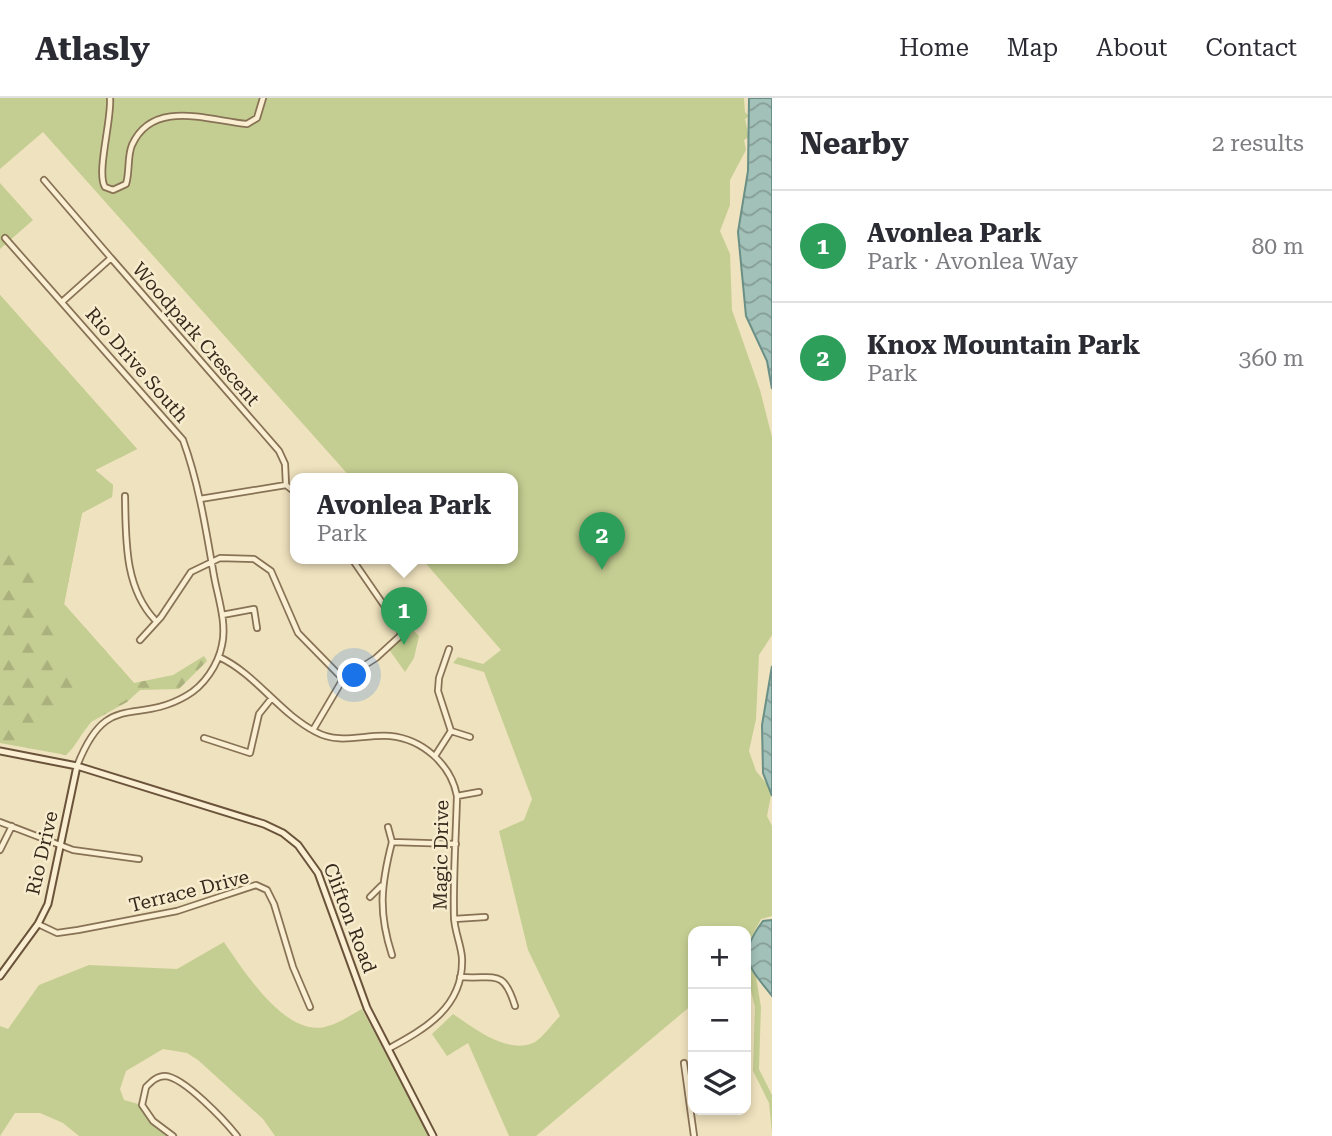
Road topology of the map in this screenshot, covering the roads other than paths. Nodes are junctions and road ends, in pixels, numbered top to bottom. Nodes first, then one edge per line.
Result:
1 (110, 98) edge
2 (263, 98) edge
3 (44, 180) dead end
4 (5, 238) dead end
5 (111, 258) junction
6 (63, 301) junction
7 (286, 485) junction
8 (290, 488) edge
9 (125, 496) dead end
10 (200, 499) junction
11 (211, 562) junction
12 (355, 564) edge
13 (222, 615) junction
14 (155, 620) junction
15 (257, 628) dead end
16 (140, 640) dead end
17 (449, 649) dead end
18 (219, 657) junction
19 (343, 679) junction
20 (271, 699) junction
21 (312, 731) junction
22 (452, 731) junction
23 (470, 737) dead end
24 (204, 738) dead end
25 (0, 751) edge
26 (435, 756) junction
27 (76, 766) junction
28 (479, 792) dead end
29 (457, 796) junction
30 (0, 822) edge
31 (12, 827) junction
32 (388, 827) dead end
33 (392, 842) junction
34 (456, 844) junction
35 (62, 846) junction
36 (0, 850) edge
37 (139, 859) dead end
38 (381, 886) junction
39 (370, 897) dead end
40 (485, 917) dead end
41 (454, 919) junction
42 (38, 924) junction
43 (392, 955) dead end
44 (0, 976) edge
45 (460, 977) junction
46 (515, 1006) dead end
47 (310, 1007) dead end
48 (388, 1049) junction
49 (684, 1063) dead end
50 (173, 1136) edge
51 (237, 1136) edge
52 (433, 1136) edge
53 (694, 1136) edge

1 - 2 street
3 - 5 street
4 - 6 street, Rio Drive South
5 - 6 street, Woodpark Crescent
5 - 7 street, Woodpark Crescent
6 - 10 street, Rio Drive South
7 - 8 street
7 - 10 street
9 - 14 street
10 - 11 street, Rio Drive South
11 - 13 street, Rio Drive South
11 - 14 street
11 - 19 street
12 - 19 street
13 - 15 street
13 - 18 street, Rio Drive South
14 - 16 street
17 - 22 street
18 - 20 street, Magic Drive
18 - 27 street, Rio Drive South
19 - 21 street
20 - 21 street, Magic Drive
20 - 24 street
21 - 26 street, Magic Drive
22 - 23 street
22 - 26 street
25 - 27 street, Clifton Road
26 - 29 street, Magic Drive
27 - 35 street, Rio Drive
27 - 48 street, Clifton Road
28 - 29 street
29 - 34 street, Magic Drive
30 - 31 street
31 - 35 street
31 - 36 street
32 - 33 street
33 - 34 street
33 - 38 street
34 - 41 street, Magic Drive
35 - 37 street
35 - 42 street, Rio Drive
38 - 39 street
38 - 43 street
40 - 41 street
41 - 45 street, Magic Drive
42 - 44 street, Rio Drive
42 - 47 street, Terrace Drive
45 - 46 street
45 - 48 street, Magic Drive
48 - 52 street, Clifton Road
49 - 53 street
50 - 51 street

